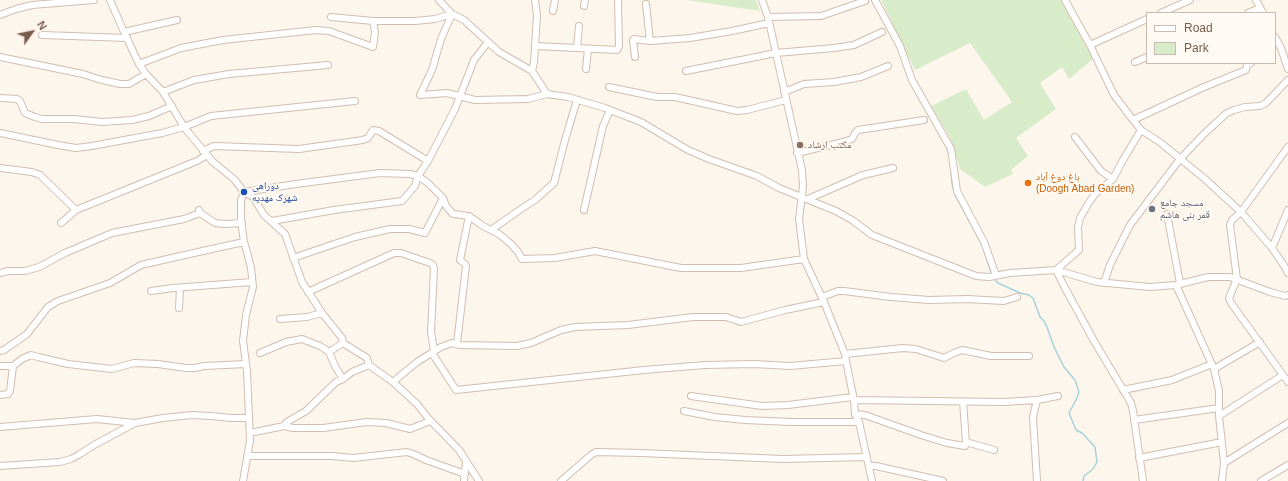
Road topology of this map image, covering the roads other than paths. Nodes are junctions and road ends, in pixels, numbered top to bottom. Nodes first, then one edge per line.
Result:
1 (94, 0) edge
2 (110, 0) edge
3 (439, 0) edge
4 (535, 0) edge
5 (555, 0) edge
6 (618, 0) edge
7 (762, 0) edge
8 (875, 0) edge
9 (1065, 0) edge
10 (1190, 0) edge
11 (1256, 0) edge
12 (865, 1) edge
13 (646, 4) dead end
14 (1262, 10) edge
15 (553, 11) dead end
16 (1163, 12) edge
17 (0, 14) edge
18 (452, 14) junction
19 (332, 17) dead end
20 (1146, 19) edge
21 (177, 20) dead end
22 (768, 20) junction
23 (373, 21) junction
24 (579, 26) dead end
25 (882, 32) dead end
26 (125, 35) junction
27 (42, 36) dead end
28 (633, 40) junction
29 (619, 41) junction
30 (650, 41) junction
31 (488, 42) junction
32 (1090, 45) junction
33 (536, 46) junction
34 (577, 48) junction
35 (588, 49) junction
36 (1278, 50) edge
37 (776, 53) junction
38 (0, 57) edge
39 (635, 57) dead end
40 (1146, 57) edge
41 (1135, 62) dead end
42 (139, 64) junction
43 (1249, 64) edge
44 (328, 65) dead end
45 (888, 66) dead end
46 (586, 69) dead end
47 (1288, 70) edge
48 (532, 71) junction
49 (686, 71) dead end
50 (146, 74) junction
51 (1288, 80) edge
52 (609, 87) dead end
53 (163, 92) junction
54 (784, 92) junction
55 (548, 94) junction
56 (460, 95) junction
57 (0, 98) edge
58 (578, 100) junction
59 (786, 100) junction
60 (355, 101) dead end
61 (172, 106) junction
62 (610, 110) junction
63 (924, 120) dead end
64 (1133, 120) junction
65 (184, 127) junction
66 (1141, 130) junction
67 (0, 133) edge
68 (1076, 138) dead end
69 (1288, 147) edge
70 (205, 153) junction
71 (797, 153) junction
72 (1180, 159) junction
73 (428, 161) junction
74 (0, 168) edge
75 (893, 168) dead end
76 (418, 176) junction
77 (1113, 179) junction
78 (244, 192) junction
79 (443, 198) junction
80 (805, 198) junction
81 (76, 210) junction
82 (584, 210) dead end
83 (1288, 210) edge
84 (1241, 212) junction
85 (1167, 214) dead end
86 (469, 216) junction
87 (272, 221) junction
88 (61, 223) dead end
89 (242, 223) junction
90 (491, 230) junction
91 (244, 242) junction
92 (1272, 248) junction
93 (293, 258) junction
94 (804, 259) junction
95 (1056, 270) junction
96 (0, 273) edge
97 (1288, 273) edge
98 (993, 276) junction
99 (1237, 279) junction
100 (252, 282) junction
101 (1104, 283) junction
102 (1178, 284) junction
103 (180, 288) junction
104 (151, 291) dead end
105 (308, 292) junction
106 (1288, 295) edge
107 (1017, 298) dead end
108 (823, 299) junction
109 (179, 308) dead end
110 (322, 314) junction
111 (280, 320) dead end
112 (1260, 342) junction
113 (343, 343) junction
114 (457, 344) junction
115 (0, 351) edge
116 (260, 352) dead end
117 (329, 352) junction
118 (433, 352) junction
119 (845, 354) junction
120 (1029, 356) dead end
121 (846, 361) junction
122 (246, 364) junction
123 (370, 364) junction
124 (0, 366) edge
125 (13, 366) junction
126 (1213, 367) junction
127 (1283, 375) junction
128 (343, 379) junction
129 (393, 382) junction
130 (1288, 382) edge
131 (1123, 390) junction
132 (0, 395) edge
133 (691, 396) dead end
134 (1058, 396) dead end
135 (854, 399) junction
136 (1037, 400) junction
137 (963, 402) junction
138 (1219, 408) junction
139 (684, 411) dead end
140 (856, 414) junction
141 (1219, 416) junction
142 (249, 418) junction
143 (1134, 420) junction
144 (430, 421) junction
145 (859, 422) junction
146 (135, 423) junction
147 (1288, 423) edge
148 (284, 426) junction
149 (0, 427) edge
150 (250, 433) junction
151 (966, 442) junction
152 (1222, 442) junction
153 (994, 450) dead end
154 (247, 456) junction
155 (867, 457) junction
156 (1139, 458) junction
157 (466, 462) junction
158 (1224, 463) junction
159 (1288, 465) edge
160 (0, 466) edge
161 (869, 466) junction
162 (465, 478) edge
163 (243, 481) edge
164 (479, 481) edge
165 (561, 481) edge
166 (872, 481) edge
167 (943, 481) edge
168 (1037, 481) edge
169 (1143, 481) edge
170 (1222, 481) edge
171 (1261, 481) edge

1 - 17 street
2 - 26 street
3 - 18 street
4 - 33 street
5 - 15 street
6 - 29 street
7 - 22 street
8 - 98 street
9 - 32 street
10 - 16 street
11 - 14 street
12 - 22 street
13 - 30 street
18 - 23 street
18 - 31 street
18 - 56 street
19 - 23 street
20 - 32 street
21 - 26 street
22 - 30 street
22 - 37 street
23 - 42 street
24 - 34 street
25 - 37 street
26 - 27 street
26 - 42 street
28 - 29 street
28 - 30 street
28 - 39 street
29 - 35 street
31 - 48 street
31 - 56 street
32 - 64 street
33 - 34 street
33 - 48 street
34 - 35 street
35 - 46 street
36 - 47 street
37 - 49 street
37 - 54 street
38 - 50 street
40 - 41 street
42 - 50 street
43 - 64 street
44 - 53 street
45 - 54 street
48 - 55 street
50 - 53 street
51 - 72 street
52 - 59 street
53 - 61 street
54 - 59 street
55 - 56 street
55 - 58 street
56 - 73 street
57 - 61 street
58 - 62 street
58 - 90 street
59 - 71 street
60 - 65 street
61 - 65 street
62 - 80 street
62 - 82 street
63 - 71 street
64 - 66 street
65 - 67 street
65 - 70 street
66 - 72 street
66 - 77 street
68 - 77 street
69 - 84 street
70 - 73 street
70 - 78 street
70 - 81 street
71 - 80 street
72 - 84 street
72 - 101 street
73 - 76 street
74 - 81 street
75 - 80 street
76 - 78 street
76 - 79 street
76 - 87 street
77 - 95 street
78 - 87 street
78 - 89 street
79 - 86 street
79 - 93 street
80 - 94 street
80 - 98 street
81 - 88 street
83 - 92 street
84 - 92 street
84 - 99 street
85 - 102 street
86 - 90 street
86 - 114 street
87 - 93 street
89 - 91 street
89 - 96 street
90 - 94 street
91 - 100 street
91 - 115 street
92 - 97 street
93 - 105 street
94 - 108 street
95 - 98 street
95 - 101 street
95 - 131 street
99 - 102 street
99 - 106 street
99 - 112 street
100 - 103 street
100 - 122 street
101 - 102 street
102 - 126 street
103 - 104 street
103 - 109 street
105 - 110 street
105 - 118 street
107 - 108 street
108 - 114 street
108 - 119 street
110 - 111 street
110 - 113 street
112 - 126 street
112 - 127 street
113 - 117 street
113 - 123 street
114 - 118 street
116 - 117 street
117 - 128 street
118 - 121 street
118 - 129 street
119 - 120 street
119 - 121 street
121 - 135 street
122 - 125 street
122 - 142 street
123 - 128 street
123 - 129 street
124 - 125 street
125 - 132 street
126 - 131 street
126 - 138 street
127 - 130 street
127 - 141 street
128 - 148 street
129 - 144 street
131 - 143 street
133 - 135 street
134 - 136 street
135 - 137 street
135 - 140 street
136 - 137 street
136 - 168 street
137 - 151 street
138 - 141 street
138 - 143 street
139 - 145 street
140 - 145 street
140 - 151 street
141 - 152 street
142 - 146 street
142 - 150 street
143 - 156 street
144 - 148 street
144 - 157 street
145 - 155 street
146 - 149 street
146 - 160 street
147 - 158 street
148 - 150 street
150 - 154 street
151 - 153 street
152 - 156 street
152 - 158 street
154 - 162 street
154 - 163 street
155 - 161 street
155 - 165 street
156 - 169 street
157 - 162 street
157 - 164 street
158 - 170 street
159 - 171 street
161 - 166 street
161 - 167 street

